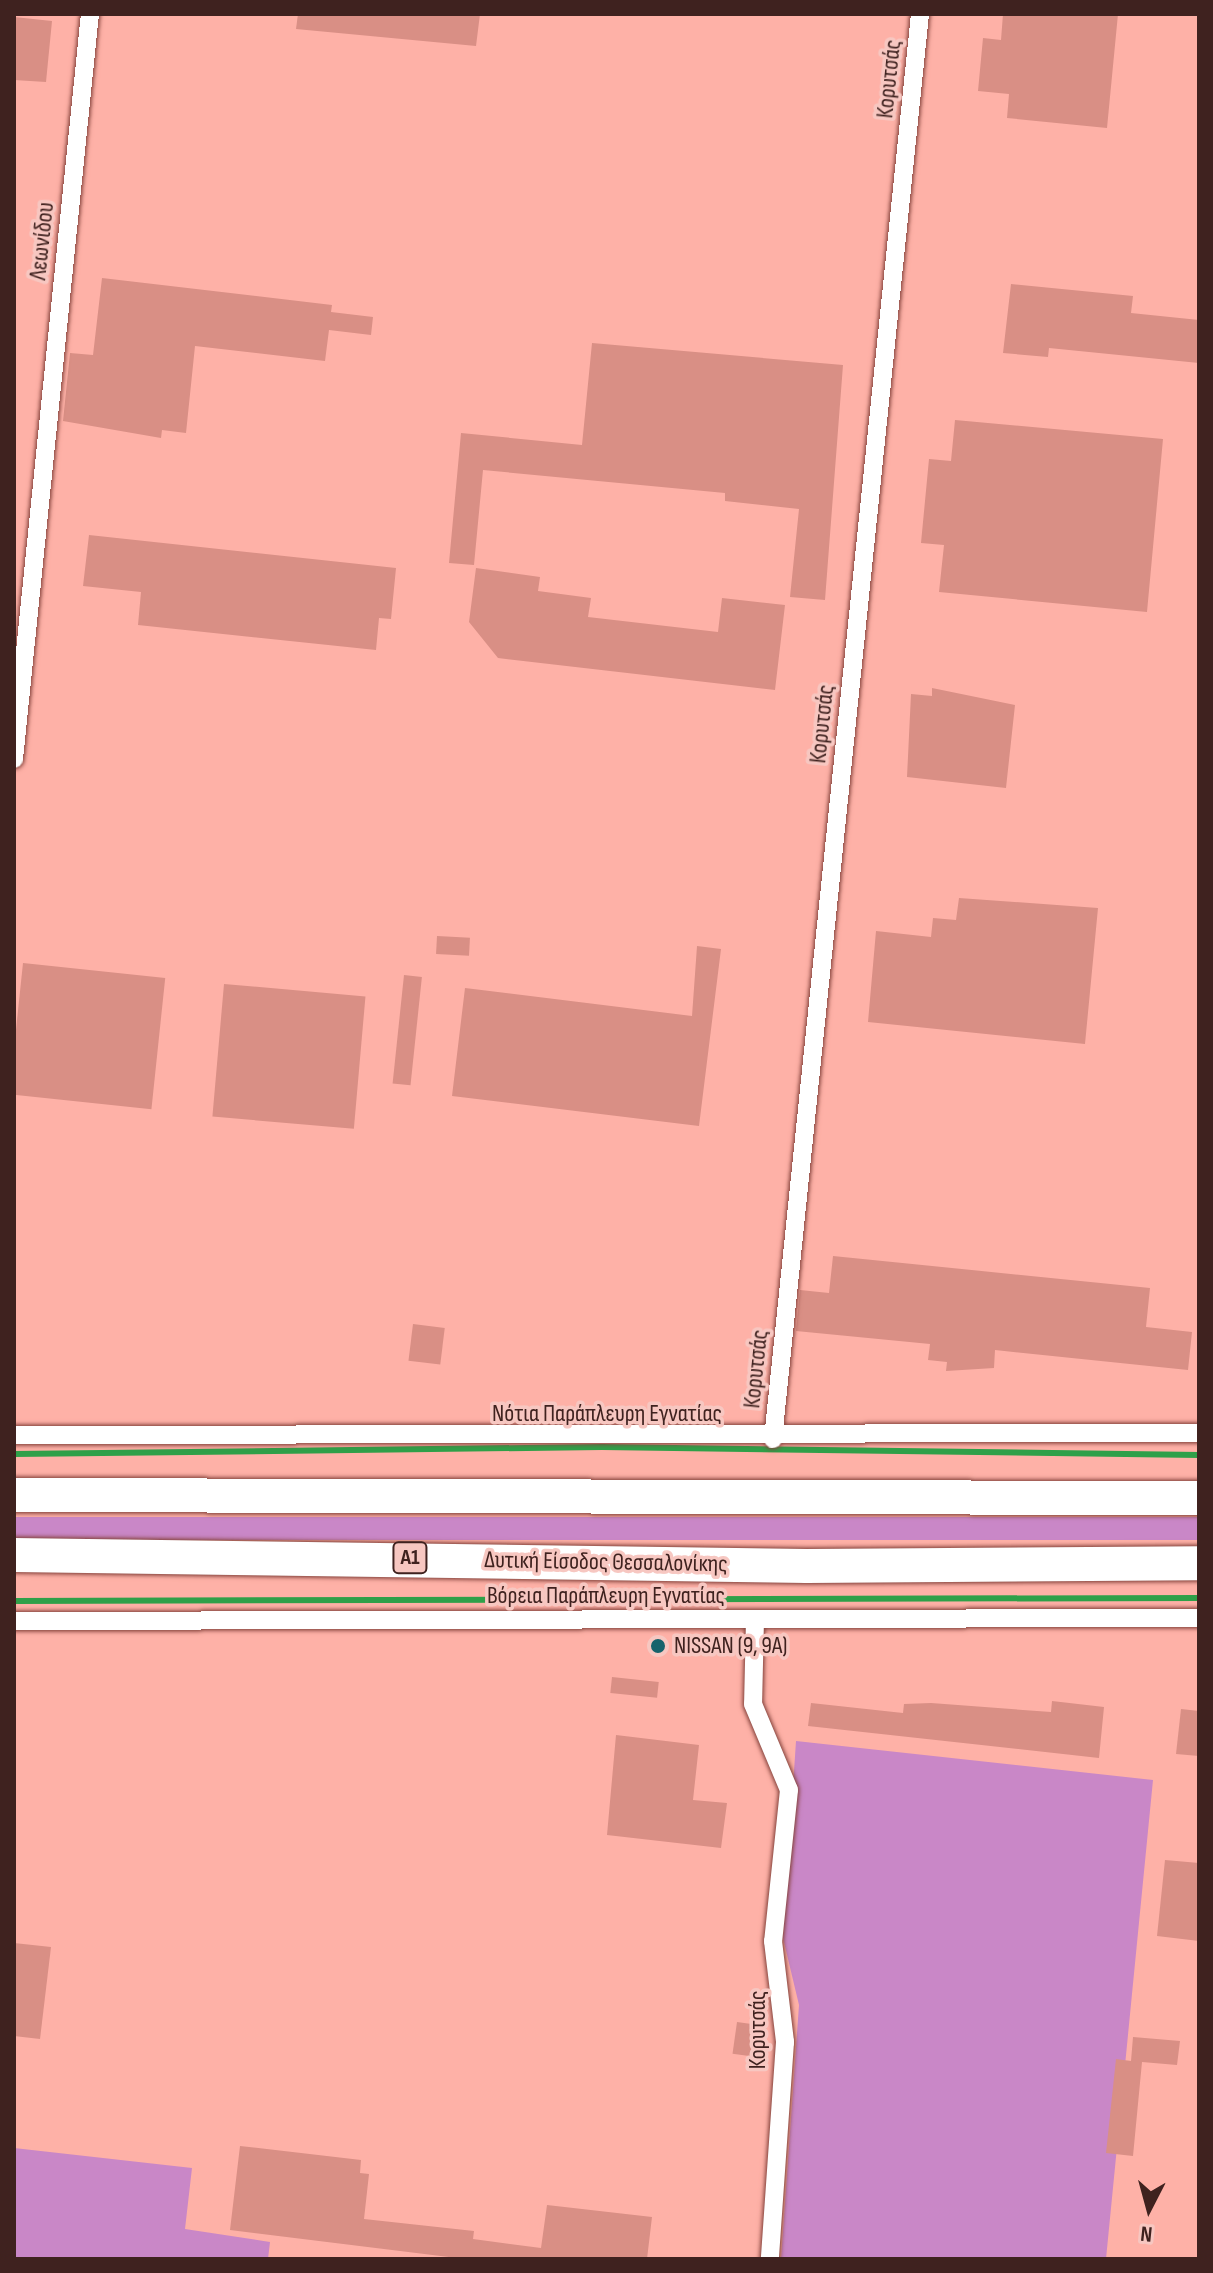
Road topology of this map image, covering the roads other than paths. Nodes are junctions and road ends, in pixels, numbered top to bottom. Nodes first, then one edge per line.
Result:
1 (90, 14) edge
2 (920, 14) edge
3 (14, 759) edge
4 (1199, 1433) edge
5 (14, 1435) edge
6 (773, 1439) junction
7 (14, 1495) edge
8 (1199, 1498) edge
9 (14, 1555) edge
10 (1199, 1563) edge
11 (1199, 1618) edge
12 (755, 1619) junction
13 (14, 1621) edge
14 (770, 2259) edge

1 - 3 street, Λεωνίδου
2 - 6 street, Κορυτσάς
4 - 6 street, Νότια Παράπλευρη Εγνατίας
5 - 6 street, Νότια Παράπλευρη Εγνατίας
7 - 8 highway
9 - 10 highway, Δυτική Είσοδος Θεσσαλονίκης / Α1
11 - 12 street, Βόρεια Παράπλευρη Εγνατίας
12 - 13 street, Βόρεια Παράπλευρη Εγνατίας
12 - 14 street, Κορυτσάς

